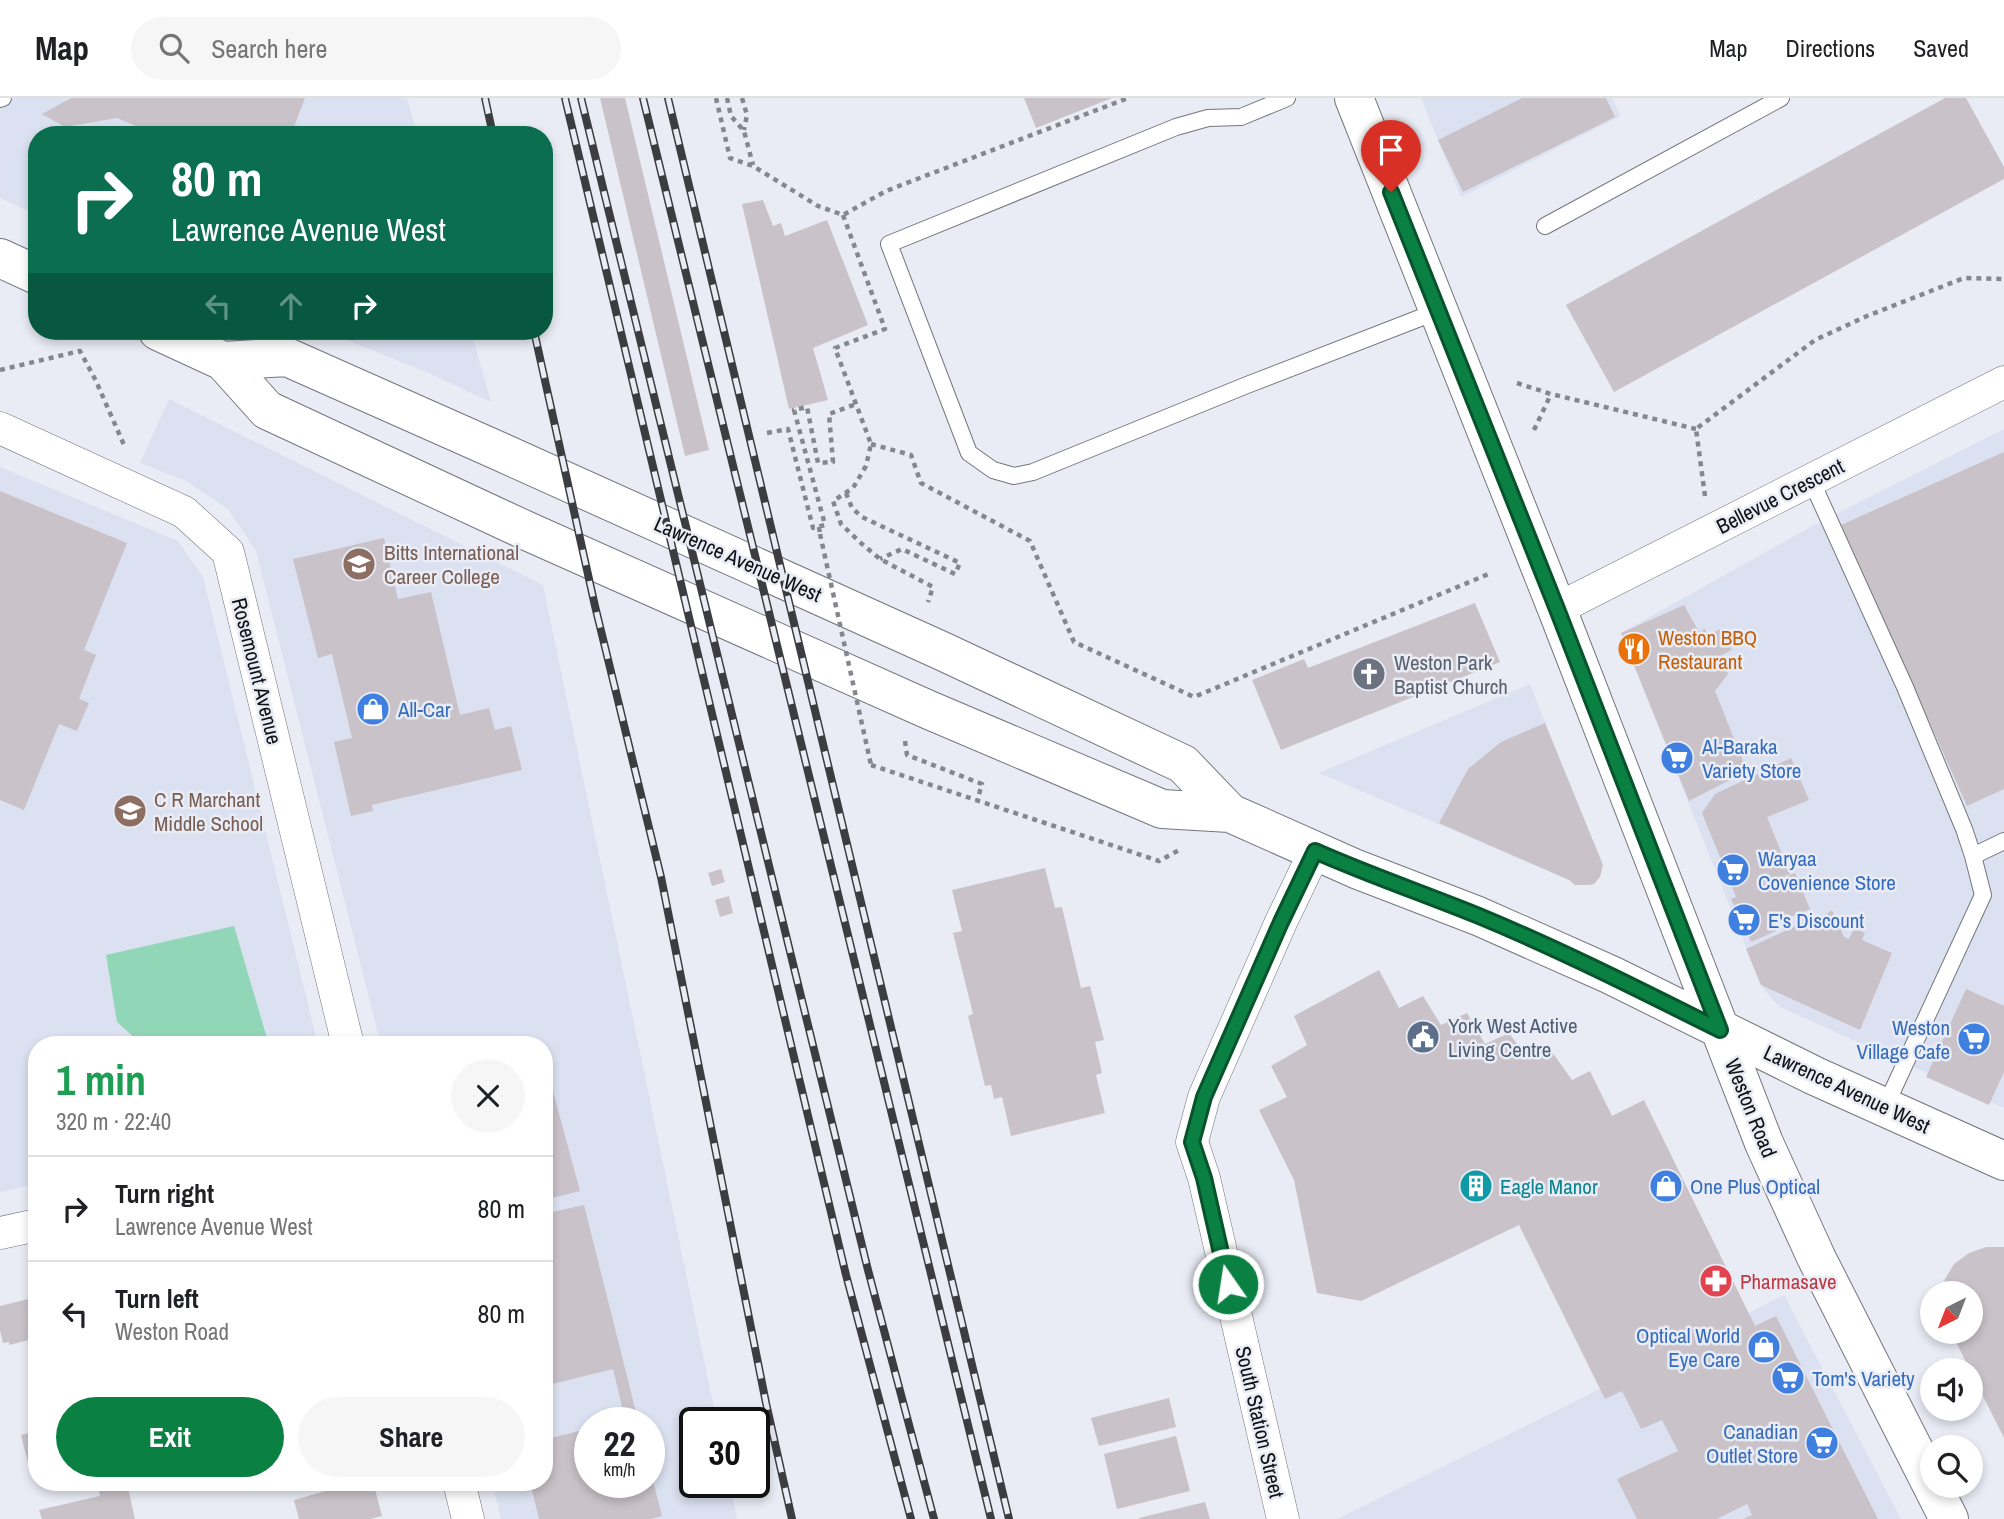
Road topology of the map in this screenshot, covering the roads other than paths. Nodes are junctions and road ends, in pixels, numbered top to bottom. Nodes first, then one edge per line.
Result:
1 (1287, 98) edge
2 (1354, 98) edge
3 (1781, 98) edge
4 (1545, 226) dead end
5 (0, 258) edge
6 (28, 271) edge
7 (1438, 311) junction
8 (178, 340) edge
9 (223, 361) junction
10 (2004, 382) edge
11 (0, 428) edge
12 (1811, 480) junction
13 (1557, 609) junction
14 (1230, 813) junction
15 (2004, 841) edge
16 (1315, 851) junction
17 (1973, 856) junction
18 (1720, 1030) junction
19 (346, 1036) edge
20 (1885, 1107) junction
21 (2004, 1160) edge
22 (28, 1226) edge
23 (0, 1233) edge
24 (461, 1491) edge
25 (468, 1519) edge
26 (1283, 1519) edge
27 (1949, 1519) edge

1 - 7 lane
2 - 7 main road, Weston Road
3 - 4 lane
5 - 6 main road
7 - 13 main road, Weston Road
8 - 9 main road, Lawrence Avenue West
9 - 14 main road, Lawrence Avenue West
9 - 14 main road, Lawrence Avenue West
10 - 12 street, Bellevue Crescent
11 - 19 street, Rosemount Avenue
12 - 13 street, Bellevue Crescent
12 - 17 lane
13 - 18 main road, Weston Road
14 - 16 main road, Lawrence Avenue West
15 - 17 lane
16 - 18 main road, Lawrence Avenue West
16 - 26 street, South Station Street
17 - 20 lane
18 - 20 main road, Lawrence Avenue West
18 - 27 main road, Weston Road
20 - 21 main road, Lawrence Avenue West
22 - 23 street
24 - 25 street

